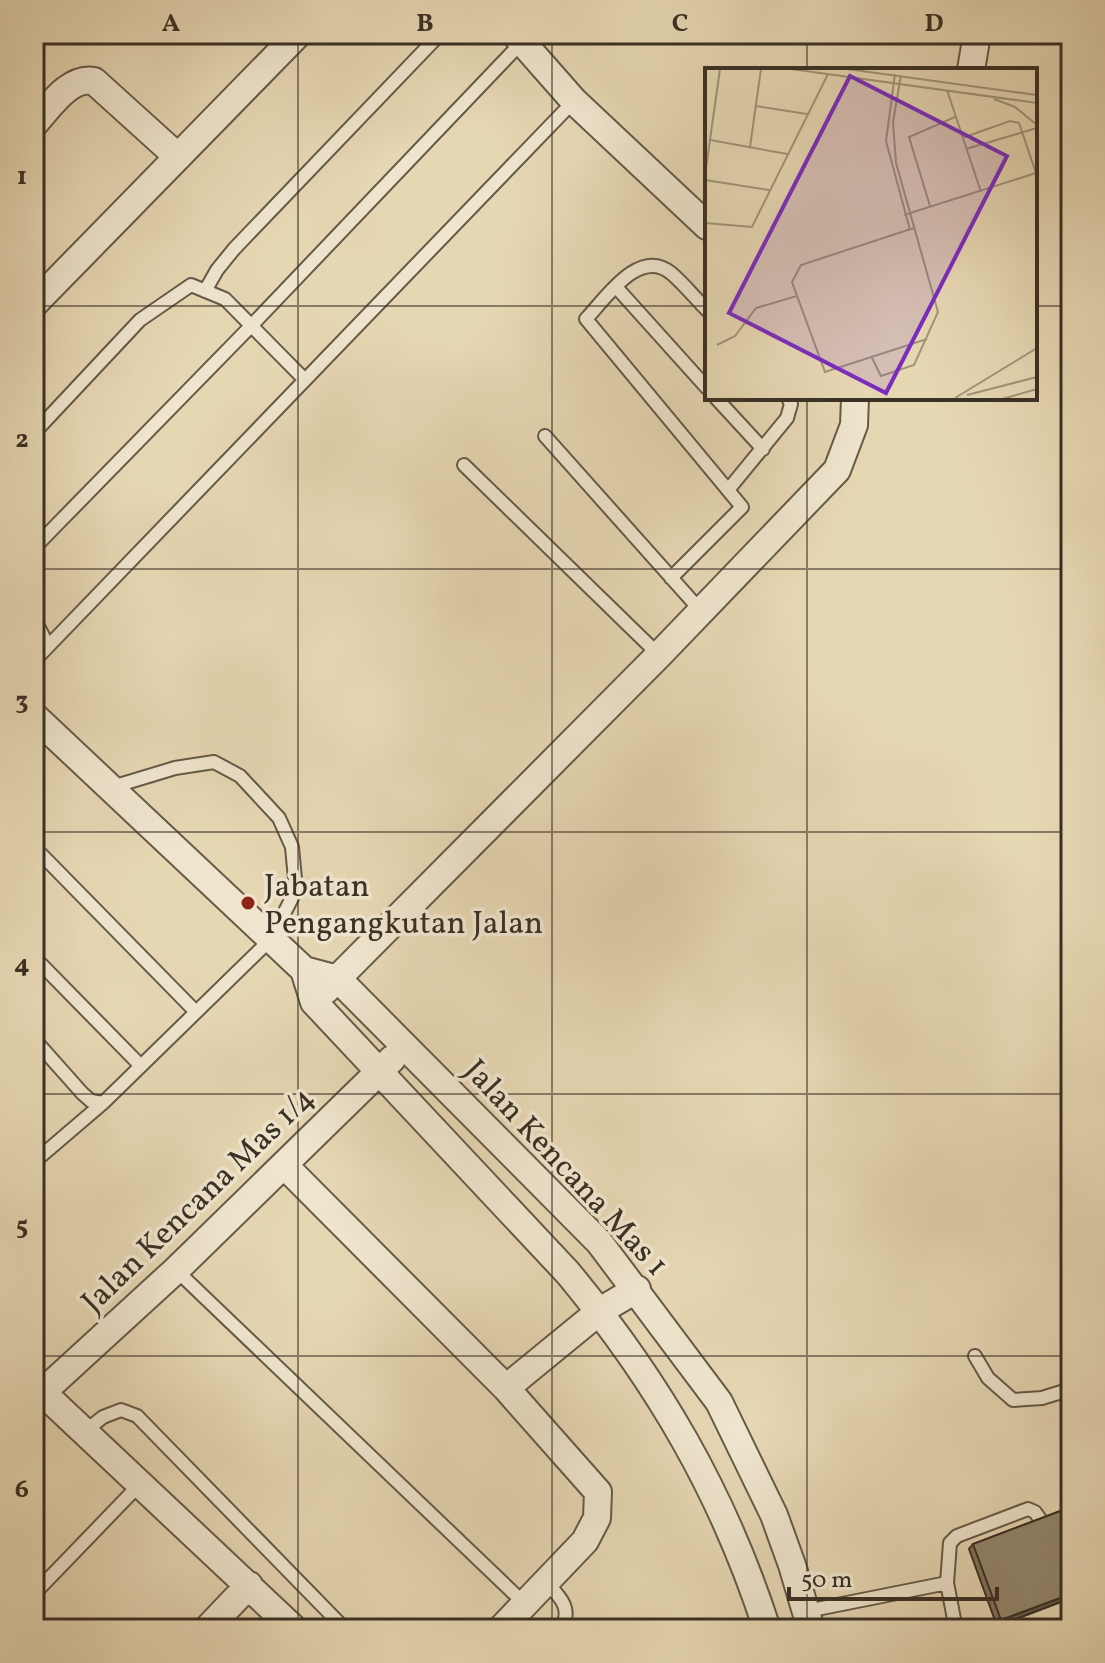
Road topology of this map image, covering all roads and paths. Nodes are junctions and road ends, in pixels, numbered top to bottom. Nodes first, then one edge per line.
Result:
1 (298, 34) edge
2 (440, 34) edge
3 (977, 34) edge
4 (519, 38) edge
5 (971, 68) edge
6 (574, 101) junction
7 (34, 124) edge
8 (178, 157) junction
9 (705, 224) edge
10 (617, 288) junction
11 (205, 291) junction
12 (34, 304) edge
13 (705, 308) edge
14 (252, 325) junction
15 (305, 380) junction
16 (705, 386) edge
17 (718, 400) edge
18 (789, 400) edge
19 (855, 400) edge
20 (34, 433) edge
21 (545, 436) dead end
22 (763, 449) junction
23 (464, 465) dead end
24 (728, 490) junction
25 (34, 548) edge
26 (671, 578) junction
27 (701, 611) junction
28 (34, 618) edge
29 (48, 646) junction
30 (659, 655) junction
31 (34, 661) edge
32 (34, 716) edge
33 (108, 788) junction
34 (34, 847) edge
35 (271, 939) junction
36 (34, 957) edge
37 (304, 970) junction
38 (338, 979) junction
39 (314, 1002) junction
40 (195, 1011) junction
41 (34, 1039) edge
42 (406, 1046) junction
43 (140, 1065) junction
44 (379, 1071) junction
45 (103, 1103) junction
46 (34, 1162) edge
47 (284, 1165) junction
48 (176, 1270) junction
49 (637, 1289) junction
50 (600, 1311) junction
51 (975, 1356) dead end
52 (506, 1388) junction
53 (1071, 1389) edge
54 (38, 1396) edge
55 (84, 1432) junction
56 (141, 1483) junction
57 (1042, 1522) edge
58 (546, 1582) junction
59 (947, 1583) junction
60 (249, 1585) junction
61 (34, 1594) edge
62 (525, 1604) junction
63 (809, 1620) edge
64 (207, 1629) edge
65 (294, 1629) edge
66 (345, 1629) edge
67 (501, 1629) edge
68 (561, 1629) edge
69 (767, 1629) edge
70 (956, 1629) edge

1 - 8 street
2 - 11 lane
3 - 5 street
4 - 6 street
4 - 14 lane
6 - 9 street
6 - 15 lane
7 - 8 street
8 - 12 street
10 - 13 lane
10 - 16 lane
10 - 24 lane
11 - 14 lane
11 - 20 lane
14 - 15 lane
14 - 25 lane
15 - 29 lane
17 - 22 lane
18 - 22 lane
19 - 27 street
21 - 26 lane
22 - 24 lane
23 - 30 lane
24 - 26 lane
26 - 27 lane
27 - 30 street
28 - 29 lane
29 - 31 lane
30 - 38 street
32 - 33 street, Jalan Kencana Mas 1
33 - 35 street, Jalan Kencana Mas 1
33 - 35 lane
34 - 40 lane
35 - 37 street, Jalan Kencana Mas 1
35 - 40 lane
36 - 43 lane
37 - 38 street, Jalan Kencana Mas 1
37 - 39 street, Jalan Kencana Mas 1
38 - 39 street
38 - 42 street, Jalan Kencana Mas 1
39 - 44 street, Jalan Kencana Mas 1
40 - 43 lane
41 - 45 lane
42 - 44 street, Jalan Kencana Mas 1/4
42 - 49 street, Jalan Kencana Mas 1
43 - 45 lane
44 - 47 street, Jalan Kencana Mas 1/4
44 - 50 street, Jalan Kencana Mas 1
45 - 46 lane
47 - 48 street, Jalan Kencana Mas 1/4
47 - 52 street
48 - 54 street, Jalan Kencana Mas 1/4
48 - 62 lane
49 - 50 street
49 - 63 street, Jalan Kencana Mas 1
50 - 52 street
50 - 69 street, Jalan Kencana Mas 1
51 - 53 lane
52 - 58 street
54 - 55 street
55 - 56 street
55 - 66 lane
56 - 60 street
56 - 61 lane
57 - 59 lane
58 - 62 street
58 - 68 lane
59 - 63 lane
59 - 70 lane
60 - 64 street
60 - 65 street
62 - 67 street

